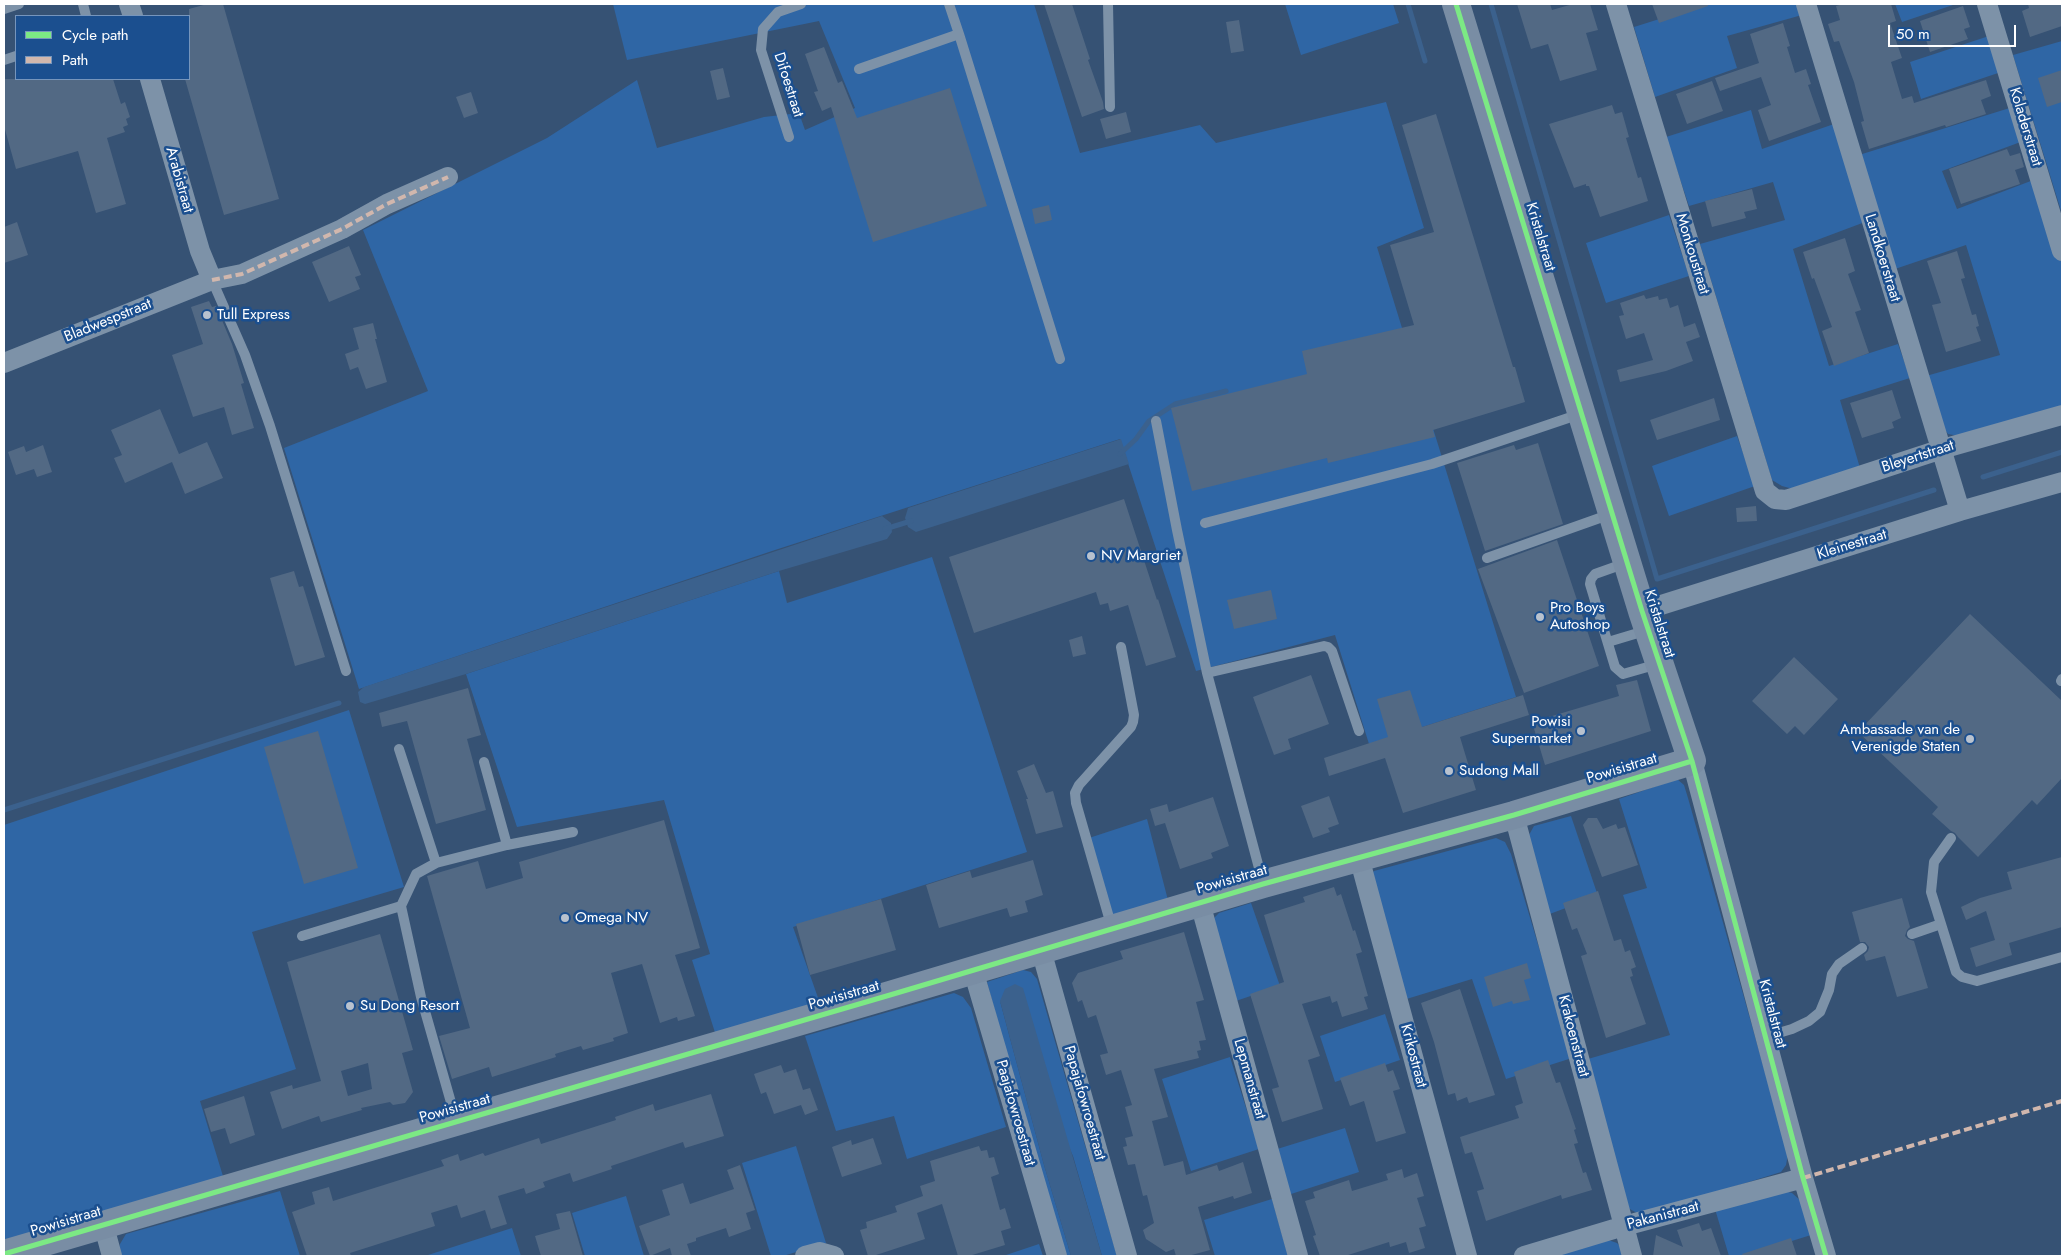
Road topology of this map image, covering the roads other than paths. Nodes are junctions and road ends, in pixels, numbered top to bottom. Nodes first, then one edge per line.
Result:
1 (19, 4) edge
2 (800, 4) edge
3 (949, 4) edge
4 (1108, 4) edge
5 (1456, 4) edge
6 (1616, 4) edge
7 (1806, 4) edge
8 (1987, 4) edge
9 (4, 9) edge
10 (959, 34) junction
11 (858, 69) dead end
12 (150, 80) edge
13 (1110, 107) dead end
14 (789, 137) dead end
15 (448, 177) dead end
16 (2062, 251) edge
17 (212, 280) junction
18 (1060, 359) dead end
19 (4, 363) edge
20 (1581, 414) junction
21 (2062, 416) edge
22 (1156, 421) dead end
23 (1942, 449) junction
24 (2062, 482) edge
25 (1775, 499) joint
26 (1960, 511) junction
27 (1612, 514) junction
28 (1205, 523) dead end
29 (1487, 558) dead end
30 (1627, 562) junction
31 (1645, 620) junction
32 (1608, 642) junction
33 (1121, 646) dead end
34 (1658, 664) junction
35 (346, 671) dead end
36 (1207, 673) junction
37 (1359, 731) dead end
38 (399, 749) dead end
39 (1692, 761) junction
40 (484, 762) dead end
41 (1514, 815) junction
42 (573, 832) dead end
43 (1951, 838) dead end
44 (507, 845) junction
45 (1359, 857) junction
46 (436, 863) junction
47 (1263, 884) junction
48 (1200, 902) junction
49 (402, 906) junction
50 (1941, 924) junction
51 (1112, 928) junction
52 (1912, 934) dead end
53 (302, 936) dead end
54 (1862, 948) dead end
55 (1041, 950) junction
56 (2062, 957) edge
57 (973, 970) junction
58 (1765, 1037) junction
59 (457, 1122) junction
60 (1803, 1178) junction
61 (103, 1224) junction
62 (1624, 1226) junction
63 (4, 1254) edge
64 (112, 1256) edge
65 (805, 1256) edge
66 (834, 1256) edge
67 (1057, 1256) edge
68 (1127, 1256) edge
69 (1298, 1256) edge
70 (1467, 1256) edge
71 (1524, 1256) edge
72 (1632, 1256) edge
73 (1826, 1256) edge

1 - 9 lane
2 - 14 lane, Difoestraat
3 - 10 lane
4 - 13 lane
5 - 20 street, Kristalstraat
6 - 25 street, Monkoustraat
7 - 23 street, Landkoerstraat
8 - 16 street, Koladerstraat
10 - 11 lane
10 - 18 lane
12 - 17 street, Arabistraat
15 - 17 street, Bladwespstraat
17 - 19 street, Bladwespstraat
17 - 35 lane
20 - 27 street, Kristalstraat
20 - 28 lane
21 - 23 street, Bleyertstraat
22 - 36 lane
23 - 25 street, Bleyertstraat
23 - 26 street, Landkoerstraat
24 - 26 street, Kleinestraat
26 - 31 street, Kleinestraat
27 - 29 lane
27 - 30 street, Kristalstraat
30 - 31 street, Kristalstraat
30 - 32 lane
31 - 32 lane
31 - 34 street, Kristalstraat
32 - 34 lane
33 - 51 lane
34 - 39 street, Kristalstraat
36 - 37 lane
36 - 47 lane
38 - 46 lane
39 - 41 street, Powisistraat
39 - 58 street, Kristalstraat
40 - 44 lane
41 - 45 street, Powisistraat
41 - 62 street, Krakoenstraat
42 - 44 lane
43 - 50 lane
44 - 46 lane
45 - 47 street, Powisistraat
45 - 70 street, Krikostraat
46 - 49 lane
47 - 48 street, Powisistraat
48 - 51 street, Powisistraat
48 - 69 street, Lepmanstraat
49 - 53 lane
49 - 59 lane
50 - 52 lane
50 - 56 lane
51 - 55 street, Powisistraat
54 - 58 lane
55 - 57 street, Powisistraat
55 - 68 street, Papajafowroestraat
57 - 59 street, Powisistraat
57 - 67 street, Paajafowroestraat
58 - 60 street, Kristalstraat
59 - 61 street, Powisistraat
60 - 62 street, Pakanistraat
60 - 73 street, Kristalstraat
61 - 63 street, Powisistraat
61 - 64 street
62 - 71 street, Pakanistraat
62 - 72 street, Krakoenstraat
65 - 66 street

